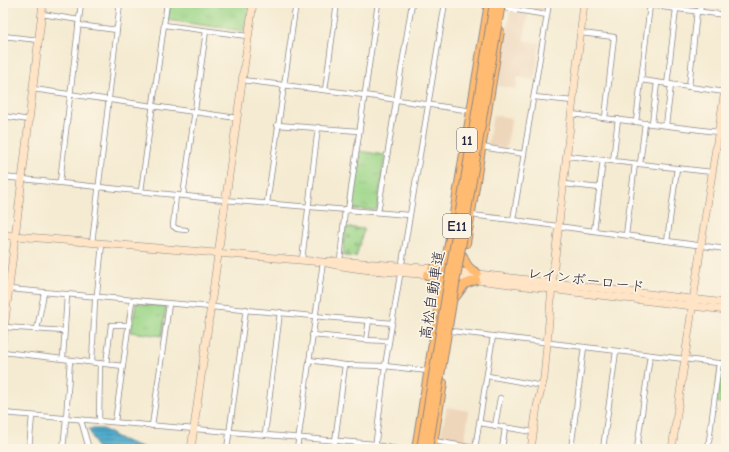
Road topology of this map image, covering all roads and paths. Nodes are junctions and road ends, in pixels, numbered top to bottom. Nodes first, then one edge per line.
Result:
1 (43, 3) edge
2 (81, 3) edge
3 (120, 3) edge
4 (167, 3) edge
5 (253, 3) edge
6 (296, 3) edge
7 (337, 3) edge
8 (378, 3) edge
9 (412, 3) edge
10 (445, 3) edge
11 (476, 3) edge
12 (548, 3) edge
13 (584, 3) edge
14 (643, 3) edge
15 (701, 3) edge
16 (491, 4) edge
17 (503, 4) edge
18 (650, 5) junction
19 (662, 5) edge
20 (676, 9) junction
21 (698, 11) junction
22 (42, 14) junction
23 (547, 14) junction
24 (726, 15) edge
25 (79, 22) junction
26 (164, 25) junction
27 (117, 30) junction
28 (206, 31) junction
29 (581, 33) junction
30 (3, 36) edge
31 (247, 36) junction
32 (39, 40) junction
33 (242, 80) junction
34 (641, 80) junction
35 (657, 83) junction
36 (726, 83) edge
37 (283, 85) junction
38 (669, 85) junction
39 (689, 87) junction
40 (33, 89) junction
41 (325, 90) junction
42 (71, 94) junction
43 (364, 95) junction
44 (725, 95) edge
45 (534, 97) junction
46 (109, 100) junction
47 (396, 100) junction
48 (572, 101) junction
49 (428, 105) junction
50 (154, 106) junction
51 (472, 111) junction
52 (196, 112) junction
53 (571, 114) junction
54 (3, 116) edge
55 (237, 118) junction
56 (605, 118) junction
57 (618, 119) junction
58 (29, 120) junction
59 (636, 122) junction
60 (645, 123) junction
61 (652, 124) junction
62 (277, 125) junction
63 (666, 125) junction
64 (318, 127) junction
65 (358, 131) junction
66 (722, 132) edge
67 (482, 147) junction
68 (524, 154) junction
69 (567, 156) junction
70 (603, 160) junction
71 (613, 161) junction
72 (638, 164) junction
73 (677, 168) junction
74 (712, 172) junction
75 (3, 177) edge
76 (22, 179) junction
77 (60, 182) junction
78 (564, 184) junction
79 (98, 186) junction
80 (600, 188) junction
81 (141, 191) junction
82 (176, 195) junction
83 (184, 196) junction
84 (224, 200) junction
85 (266, 203) junction
86 (309, 207) junction
87 (346, 210) junction
88 (378, 212) junction
89 (409, 215) junction
90 (470, 215) junction
91 (513, 220) junction
92 (559, 227) junction
93 (186, 230) dead end
94 (594, 231) junction
95 (3, 235) edge
96 (626, 235) junction
97 (15, 236) junction
98 (667, 241) junction
99 (92, 243) junction
100 (102, 244) junction
101 (701, 245) junction
102 (726, 249) edge
103 (217, 253) junction
104 (463, 256) junction
105 (447, 258) junction
106 (302, 260) junction
107 (340, 261) junction
108 (323, 262) junction
109 (401, 270) junction
110 (429, 272) junction
111 (444, 273) junction
112 (460, 275) junction
113 (477, 277) junction
114 (552, 286) junction
115 (9, 289) junction
116 (441, 290) junction
117 (44, 293) junction
118 (67, 295) junction
119 (456, 296) junction
120 (96, 297) junction
121 (132, 301) junction
122 (693, 303) junction
123 (726, 303) edge
124 (168, 304) junction
125 (210, 306) junction
126 (5, 309) edge
127 (246, 309) junction
128 (726, 310) edge
129 (280, 312) junction
130 (315, 315) junction
131 (369, 320) junction
132 (392, 323) junction
133 (128, 325) junction
134 (4, 327) junction
135 (37, 329) junction
136 (64, 331) junction
137 (451, 331) junction
138 (312, 336) junction
139 (494, 336) junction
140 (3, 338) edge
141 (366, 340) junction
142 (390, 341) junction
143 (547, 343) junction
144 (584, 347) junction
145 (616, 351) junction
146 (3, 352) edge
147 (650, 355) junction
148 (63, 358) junction
149 (685, 359) junction
150 (70, 360) junction
151 (309, 360) junction
152 (92, 362) junction
153 (100, 363) junction
154 (719, 363) junction
155 (106, 364) junction
156 (726, 364) edge
157 (345, 365) junction
158 (123, 366) junction
159 (385, 366) junction
160 (428, 371) junction
161 (488, 376) junction
162 (542, 386) junction
163 (500, 398) dead end
164 (3, 413) edge
165 (32, 416) junction
166 (66, 419) junction
167 (81, 420) junction
168 (99, 421) junction
169 (115, 422) junction
170 (480, 424) junction
171 (152, 426) junction
172 (495, 426) junction
173 (505, 428) junction
174 (193, 429) junction
175 (230, 432) junction
176 (533, 432) junction
177 (265, 434) junction
178 (299, 438) junction
179 (335, 441) junction
180 (433, 445) edge
181 (375, 446) edge
182 (475, 448) edge
183 (29, 449) edge
184 (63, 449) edge
185 (89, 449) edge
186 (191, 449) edge
187 (227, 449) edge
188 (298, 449) edge
189 (334, 449) edge
190 (397, 449) edge
191 (416, 449) edge
192 (421, 449) edge
193 (428, 449) edge
194 (502, 449) edge
195 (531, 449) edge
196 (571, 449) edge
197 (603, 449) edge
198 (637, 449) edge
199 (672, 449) edge
200 (708, 449) edge

1 - 22 street
2 - 25 street
3 - 27 street
4 - 26 street
5 - 31 street
6 - 37 street
7 - 41 street
8 - 43 street
9 - 47 street
10 - 49 street
11 - 16 street
12 - 23 street
13 - 29 street
14 - 18 street
15 - 21 street
16 - 17 street
16 - 51 highway, 11
16 - 192 highway, 高松自動車道 / E11, bridge
17 - 23 street
17 - 67 highway, 11
17 - 193 highway, 高松自動車道 / E11, bridge
18 - 19 street
18 - 34 street
19 - 20 street
20 - 21 street
20 - 38 street
21 - 24 street
21 - 39 street
22 - 25 street
22 - 32 street
23 - 45 street
25 - 27 street
25 - 42 street
26 - 28 street
26 - 50 street
27 - 46 street
28 - 31 street
28 - 52 street
29 - 48 street
29 - 56 street
30 - 32 street
31 - 33 street
32 - 40 street
33 - 37 street
33 - 55 street
34 - 35 street
34 - 59 street
35 - 38 street
35 - 61 street
36 - 44 street
37 - 41 street
37 - 62 street
38 - 39 street
38 - 63 street
39 - 44 street
40 - 42 street
40 - 58 street
41 - 43 street
42 - 46 street
42 - 77 street
43 - 47 street
43 - 65 street
44 - 66 street
45 - 48 street
45 - 68 street
46 - 50 street
46 - 79 street
47 - 49 street
47 - 88 street
48 - 53 street
49 - 51 street
49 - 89 street
50 - 52 street
50 - 81 street
51 - 105 highway, 11
52 - 55 street
52 - 83 street
53 - 56 street
53 - 69 street
54 - 58 street
55 - 84 street
56 - 57 street
57 - 59 street
57 - 71 street
58 - 76 street
59 - 60 street
60 - 61 street
60 - 72 street
61 - 63 street
62 - 64 street
62 - 85 street
63 - 66 street
64 - 65 street
64 - 86 street
65 - 87 street
66 - 74 street
67 - 68 street
67 - 90 highway, 11
68 - 91 street
69 - 70 street
69 - 78 street
70 - 71 street
70 - 80 street
71 - 72 street
72 - 73 street
72 - 96 street
73 - 74 street
73 - 98 street
74 - 101 street
75 - 76 street
76 - 77 street
76 - 97 street
77 - 79 street
78 - 80 street
78 - 92 street
79 - 81 street
79 - 99 street
80 - 94 street
81 - 82 street
82 - 83 street
82 - 93 street
83 - 84 street
84 - 85 street
84 - 103 street
85 - 86 street
86 - 87 street
86 - 106 street
87 - 88 street
87 - 107 street
88 - 89 street
89 - 109 street
90 - 91 street
90 - 104 highway, 11
91 - 92 street
92 - 94 street
92 - 114 street
94 - 96 street
95 - 97 street
96 - 98 street
97 - 99 street
97 - 115 street
98 - 101 street
99 - 100 street
100 - 103 street
100 - 120 street
101 - 102 street
101 - 122 street
103 - 106 street
103 - 125 street
104 - 112 highway, 11
104 - 113 highway
105 - 110 highway
105 - 111 highway, 11
106 - 108 street
107 - 108 street
107 - 109 street
108 - 109 street
108 - 130 street
109 - 110 street, レインボーロード
109 - 132 street
110 - 111 street, レインボーロード
110 - 116 highway
111 - 112 street, レインボーロード
111 - 116 highway, 11
112 - 113 street, レインボーロード
112 - 119 highway, 11
113 - 114 street, レインボーロード
113 - 119 highway
114 - 122 street, レインボーロード
114 - 143 street
115 - 117 street
115 - 126 street
116 - 160 highway, 11
117 - 118 street
117 - 135 street
118 - 120 street
118 - 136 street
119 - 137 highway, 11
120 - 121 street
120 - 152 street
121 - 124 street
121 - 133 street
122 - 123 street, レインボーロード
122 - 128 street, レインボーロード
122 - 149 street
124 - 125 street
124 - 171 street
125 - 127 street
125 - 174 street
126 - 134 street
127 - 129 street
127 - 175 street
129 - 130 street
129 - 177 street
130 - 131 street
130 - 138 street
131 - 132 street
131 - 141 street
132 - 142 street
133 - 155 street
133 - 158 street
134 - 135 street
134 - 140 street
135 - 136 street
136 - 148 street
137 - 139 street
137 - 180 highway, 11
138 - 141 street
138 - 151 street
139 - 143 street
139 - 161 street
141 - 142 street
142 - 159 street
143 - 144 street
143 - 162 street
144 - 145 street
144 - 196 street
145 - 147 street
145 - 197 street
146 - 148 street
147 - 149 street
147 - 198 street
148 - 150 street
149 - 154 street
149 - 199 street
150 - 152 street
150 - 166 street
151 - 157 street
151 - 178 street
152 - 153 street
153 - 155 street
153 - 168 street
154 - 156 street
154 - 200 street
155 - 158 street
157 - 159 street
157 - 179 street
158 - 169 street
159 - 160 street
159 - 181 street
160 - 191 highway, 11
161 - 162 street
161 - 170 street
162 - 176 street
163 - 172 street
164 - 165 street
165 - 166 street
165 - 183 street
166 - 167 street
166 - 184 street
167 - 168 street
167 - 185 street
168 - 169 street
169 - 171 street
170 - 172 street
170 - 182 street
171 - 174 street
172 - 173 street
173 - 176 street
173 - 194 street
174 - 175 street
174 - 186 street
175 - 177 street
175 - 187 street
176 - 195 street
177 - 178 street
178 - 179 street
178 - 188 street
179 - 181 street
179 - 189 street
180 - 182 street
181 - 190 street

